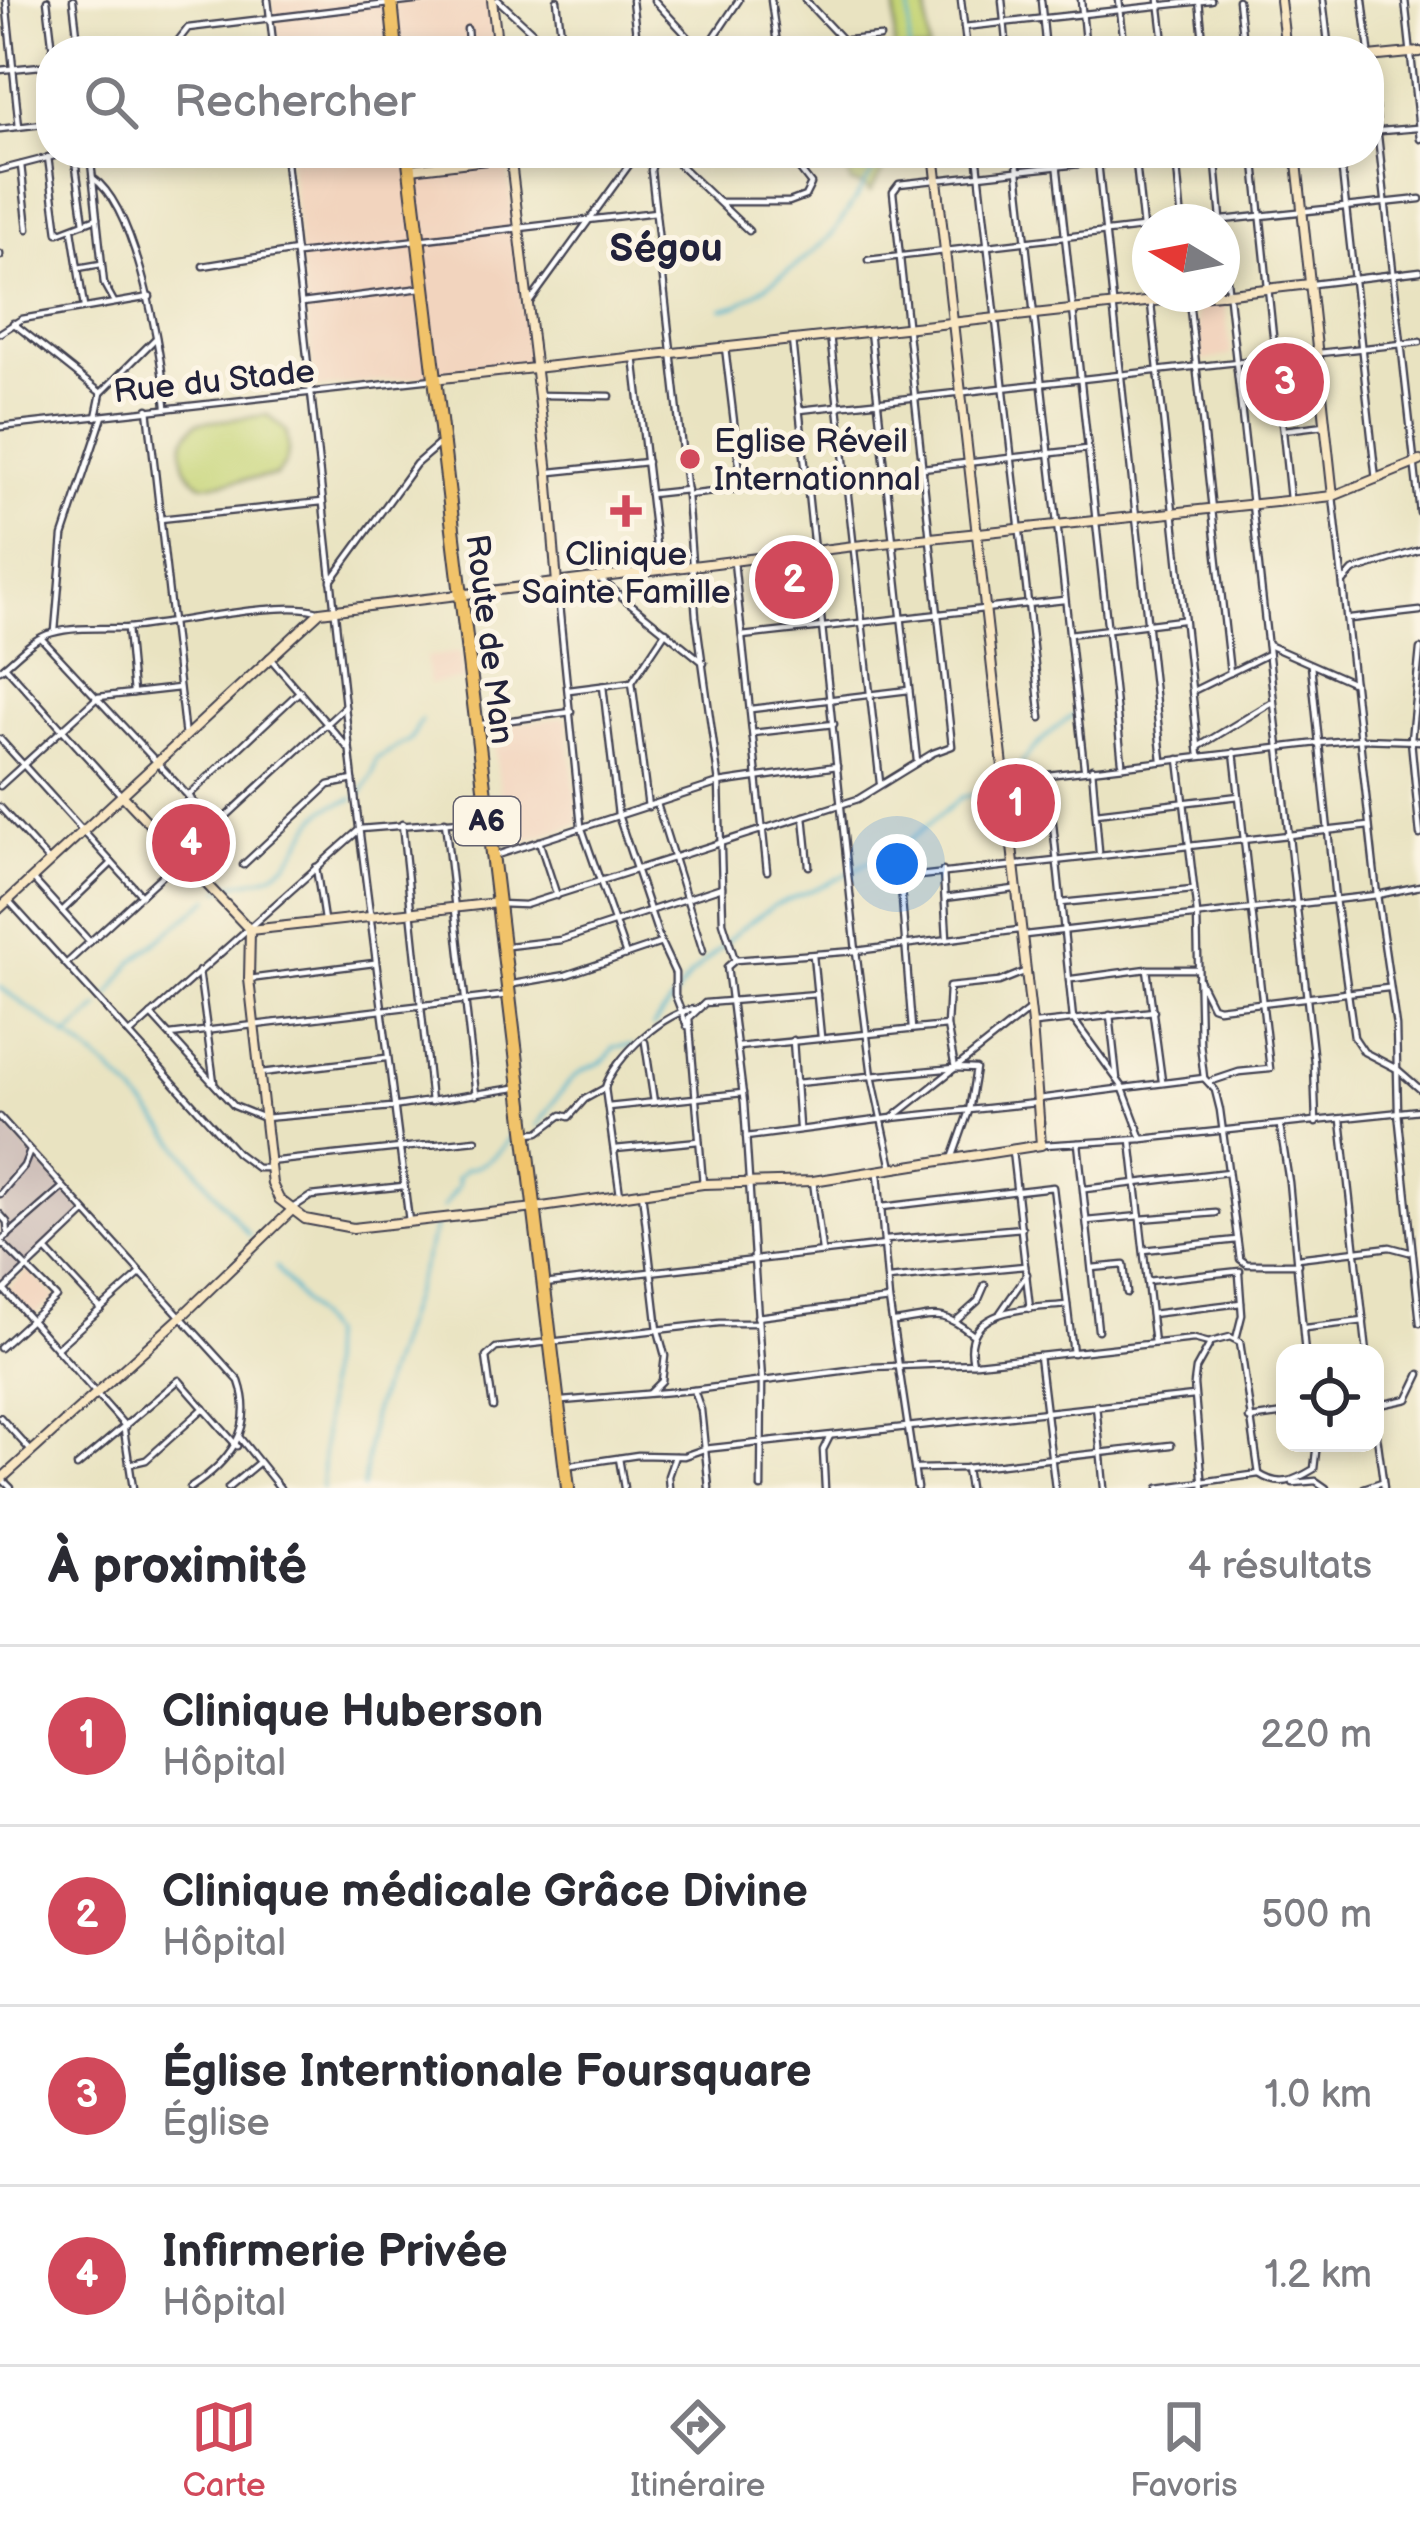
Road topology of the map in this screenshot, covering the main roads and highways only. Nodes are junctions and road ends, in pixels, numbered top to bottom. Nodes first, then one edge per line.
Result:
1 (391, 2) edge
2 (395, 36) edge
3 (409, 168) edge
4 (568, 1488) edge

1 - 2 highway
3 - 4 highway, Route de Man / A6

